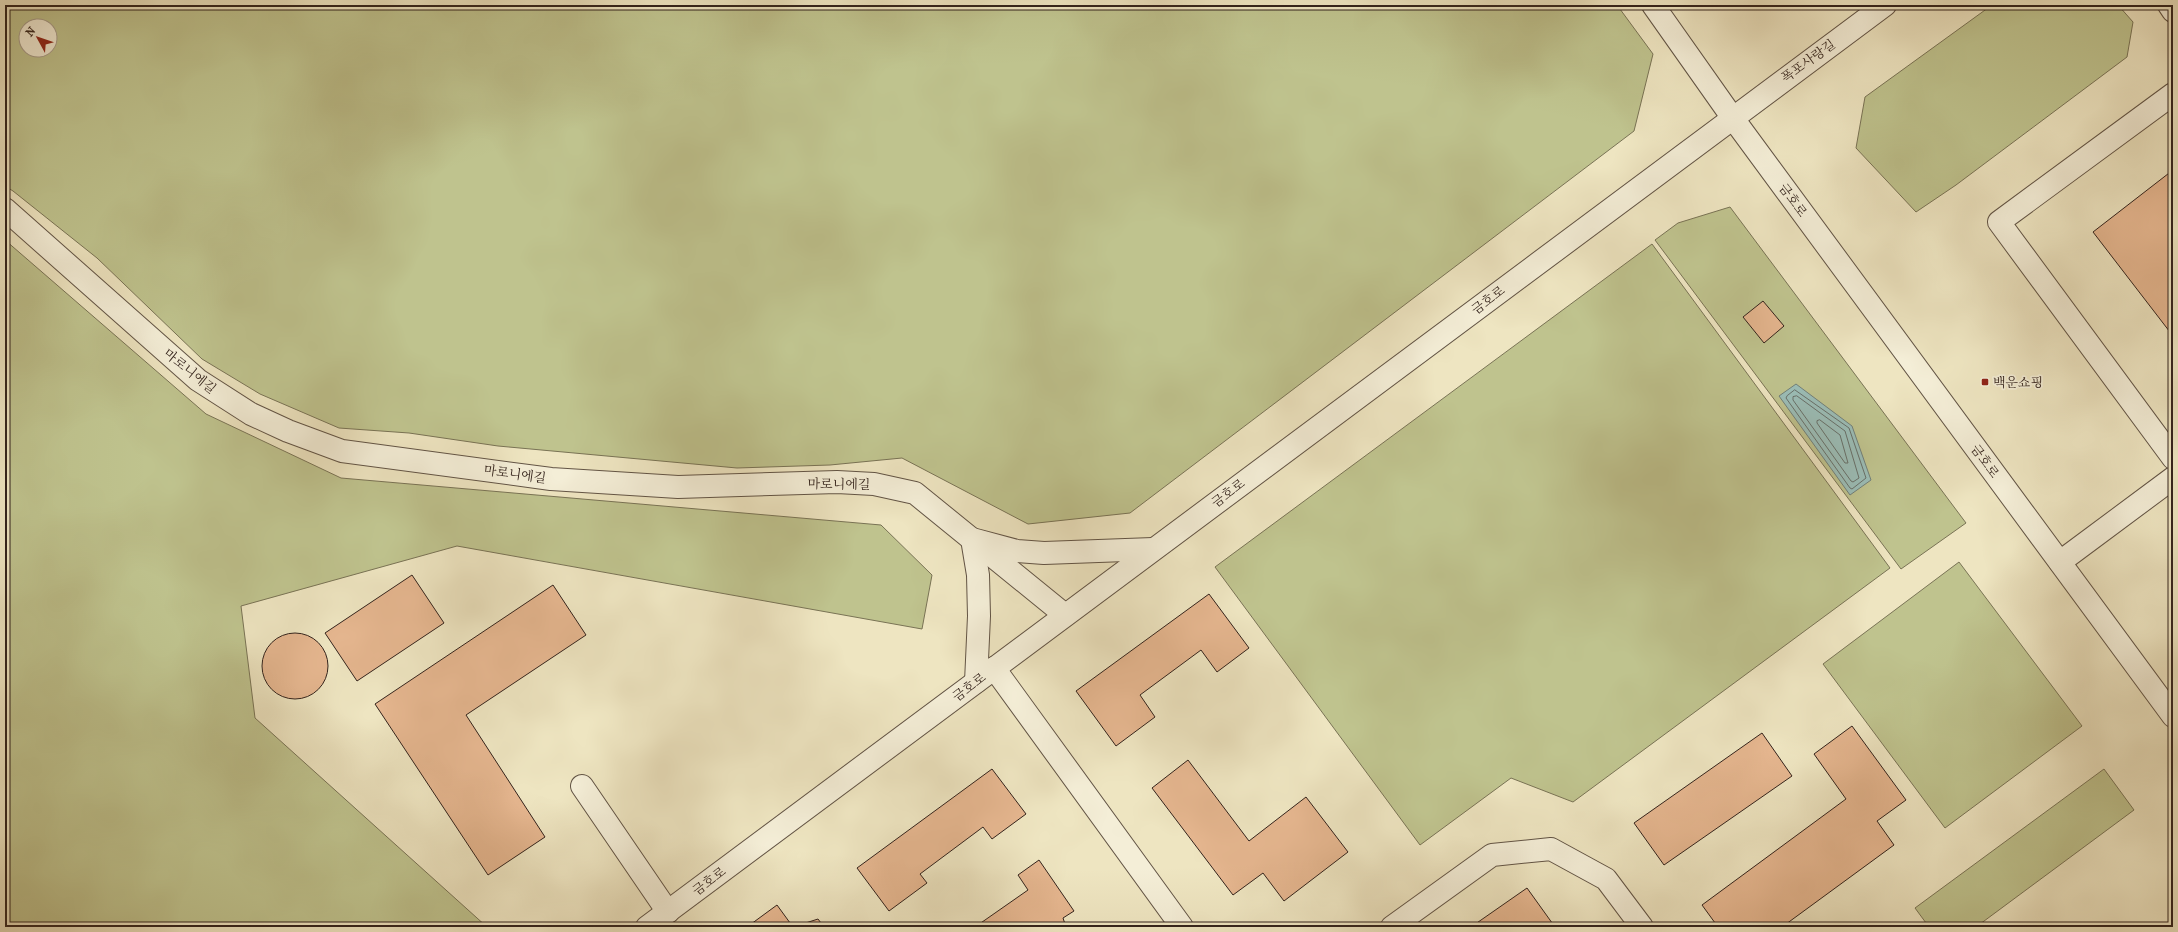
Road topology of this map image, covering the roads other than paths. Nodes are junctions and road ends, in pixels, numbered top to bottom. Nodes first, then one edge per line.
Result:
1 (1653, 5) edge
2 (1885, 5) edge
3 (2169, 5) edge
4 (2173, 11) edge
5 (2173, 94) edge
6 (1732, 117) junction
7 (5, 208) edge
8 (2173, 458) edge
9 (2173, 478) edge
10 (972, 539) junction
11 (1153, 549) junction
12 (2060, 562) junction
13 (1065, 615) junction
14 (994, 668) junction
15 (976, 682) junction
16 (2173, 716) edge
17 (582, 786) dead end
18 (668, 912) junction
19 (647, 927) edge
20 (1182, 927) edge
21 (1392, 927) edge
22 (1642, 927) edge

1 - 6 street
2 - 6 street, 폭포사랑길
3 - 4 street
5 - 8 street
6 - 11 street, 금호로
6 - 12 street, 금호로
7 - 10 street, 마로니에길
9 - 12 street
10 - 11 street
10 - 13 street, 마로니에길
10 - 15 street
11 - 13 street, 금호로
12 - 16 street, 금호로
13 - 14 street, 금호로
14 - 15 street, 금호로
14 - 20 street
15 - 18 street, 금호로
17 - 18 street
18 - 19 street, 금호로
21 - 22 street

